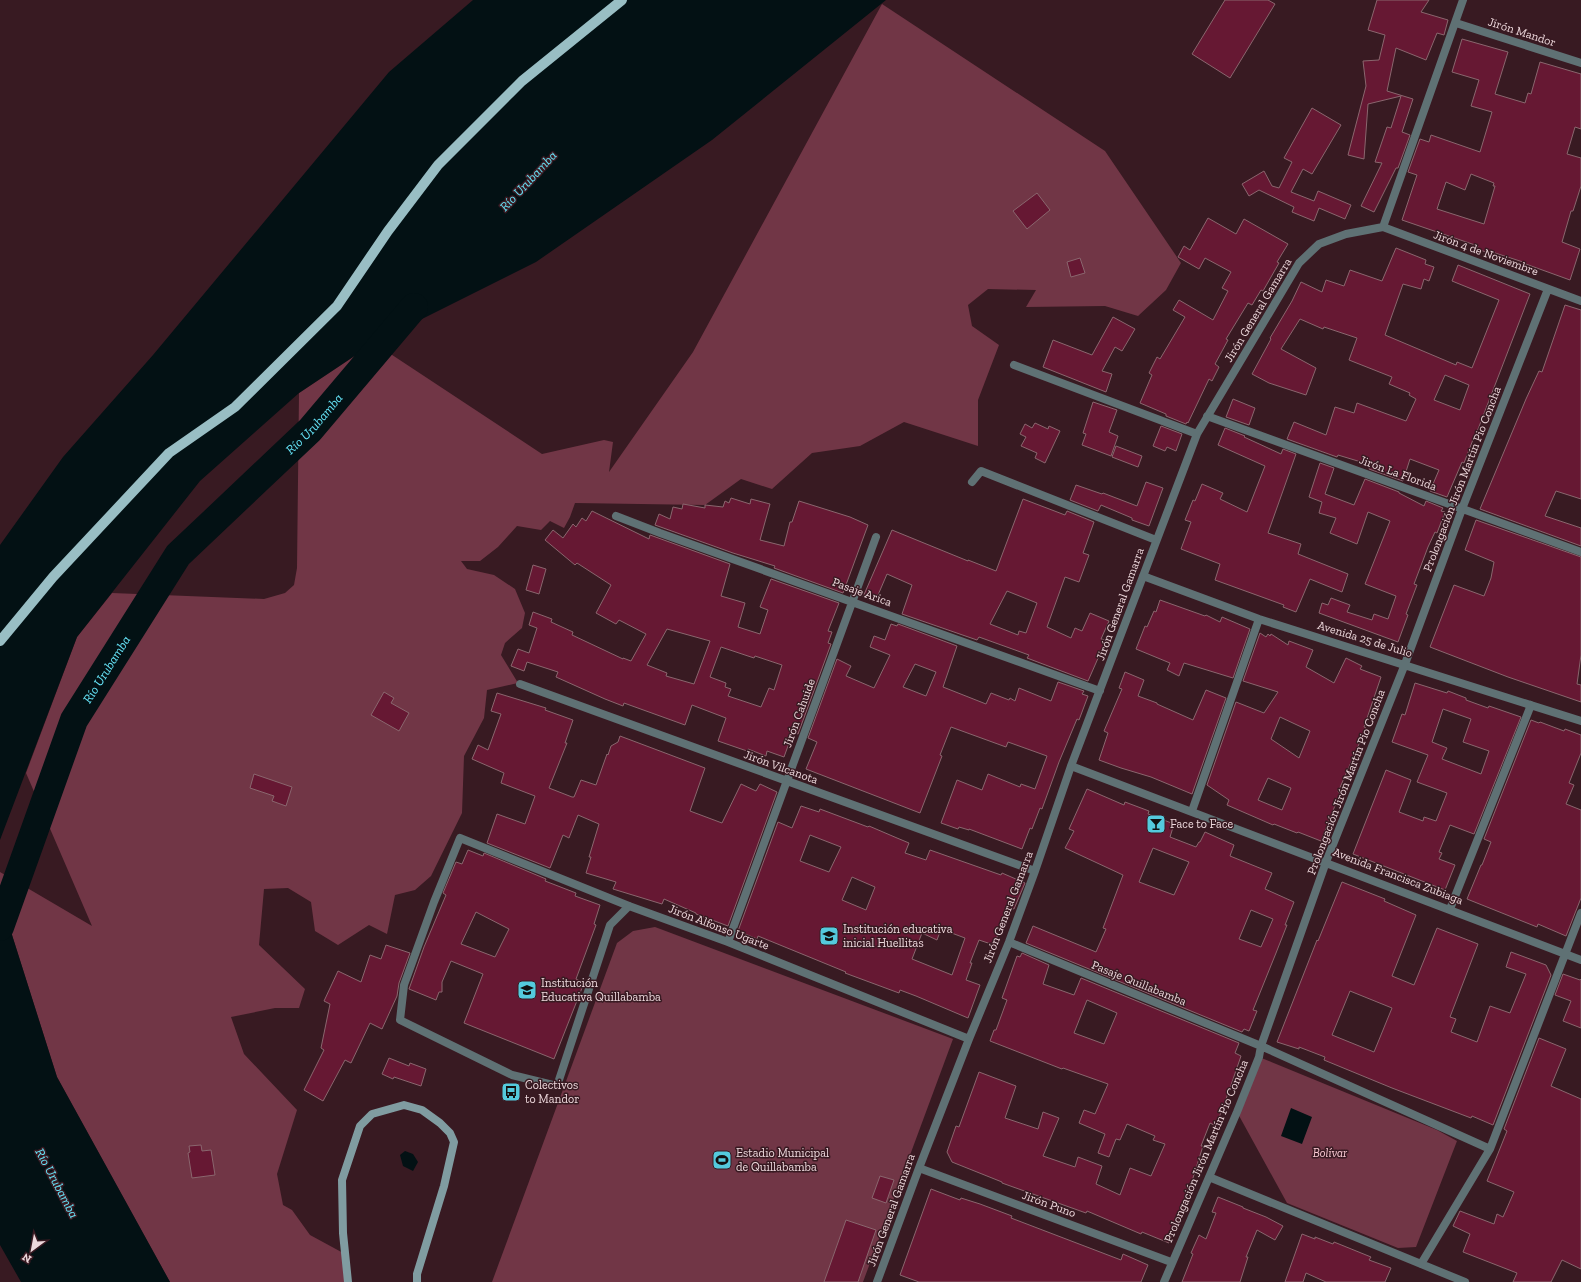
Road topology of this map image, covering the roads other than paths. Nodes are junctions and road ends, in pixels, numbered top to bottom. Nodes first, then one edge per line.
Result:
1 (622, 0) edge
2 (1463, 0) edge
3 (1456, 23) junction
4 (1581, 63) edge
5 (1383, 227) junction
6 (1548, 289) junction
7 (1581, 301) edge
8 (1014, 366) dead end
9 (1207, 416) junction
10 (1197, 434) junction
11 (972, 482) dead end
12 (1462, 510) junction
13 (616, 516) dead end
14 (876, 537) dead end
15 (1156, 540) junction
16 (1581, 552) edge
17 (1143, 576) junction
18 (852, 601) junction
19 (1259, 619) junction
20 (0, 641) edge
21 (1405, 664) junction
22 (520, 684) dead end
23 (1100, 691) junction
24 (1531, 705) junction
25 (1581, 721) edge
26 (1071, 766) junction
27 (787, 782) junction
28 (1192, 811) junction
29 (1326, 862) junction
30 (1035, 870) junction
31 (629, 906) junction
32 (1450, 909) junction
33 (1581, 914) edge
34 (728, 942) junction
35 (1009, 942) junction
36 (1565, 954) junction
37 (1581, 960) edge
38 (969, 1039) junction
39 (1261, 1046) junction
40 (1490, 1149) junction
41 (919, 1168) junction
42 (1209, 1177) junction
43 (1171, 1262) junction
44 (1421, 1264) junction
45 (348, 1282) edge
46 (417, 1282) edge
47 (877, 1282) edge
48 (1164, 1282) edge
49 (1465, 1282) edge

1 - 20 main road
2 - 3 street
3 - 4 street, Jirón Mandor
3 - 5 street
5 - 6 street, Jirón 4 de Noviembre
5 - 9 street, Jirón General Gamarra
6 - 7 street, Jirón 4 de Noviembre
6 - 12 street, Prolongación Jirón Martín Pio Concha
8 - 10 street
9 - 10 street, Jirón General Gamarra
9 - 12 street, Jirón La Florida
10 - 15 street, Jirón General Gamarra
11 - 15 street
12 - 16 street, Jirón La Florida
12 - 21 street, Prolongación Jirón Martín Pio Concha
13 - 18 street, Pasaje Arica
14 - 18 street, Jirón Cahuide
15 - 17 street, Jirón General Gamarra
17 - 19 street, Avenida 25 de Julio
17 - 23 street, Jirón General Gamarra
18 - 23 street, Pasaje Arica
18 - 27 street, Jirón Cahuide
19 - 21 street, Avenida 25 de Julio
19 - 28 street
21 - 24 street, Avenida 25 de Julio
21 - 29 street, Prolongación Jirón Martín Pio Concha
22 - 27 street, Jirón Vilcanota
23 - 26 street, Jirón General Gamarra
24 - 25 street, Avenida 25 de Julio
24 - 32 street
26 - 28 street, Avenida Francisca Zubiaga
26 - 30 street, Jirón General Gamarra
27 - 30 street, Jirón Vilcanota
27 - 34 street, Jirón Cahuide
28 - 29 street, Avenida Francisca Zubiaga
29 - 32 street, Avenida Francisca Zubiaga
29 - 39 street, Prolongación Jirón Martín Pio Concha
30 - 35 street, Jirón General Gamarra
31 - 31 street, Jirón Alfonso Ugarte
31 - 34 street, Jirón Alfonso Ugarte
32 - 36 street, Avenida Francisca Zubiaga
33 - 36 street
34 - 38 street, Jirón Alfonso Ugarte
35 - 38 street, Jirón General Gamarra
35 - 39 street, Pasaje Quillabamba
36 - 37 street, Avenida Francisca Zubiaga
36 - 40 street
38 - 41 street, Jirón General Gamarra
39 - 40 street, Pasaje Quillabamba
39 - 42 street, Prolongación Jirón Martín Pio Concha
40 - 44 street
41 - 43 street, Jirón Puno
41 - 47 street, Jirón General Gamarra
42 - 43 street, Prolongación Jirón Martín Pio Concha
42 - 44 street
43 - 48 street, Prolongación Jirón Martín Pio Concha
44 - 49 street
45 - 46 street

